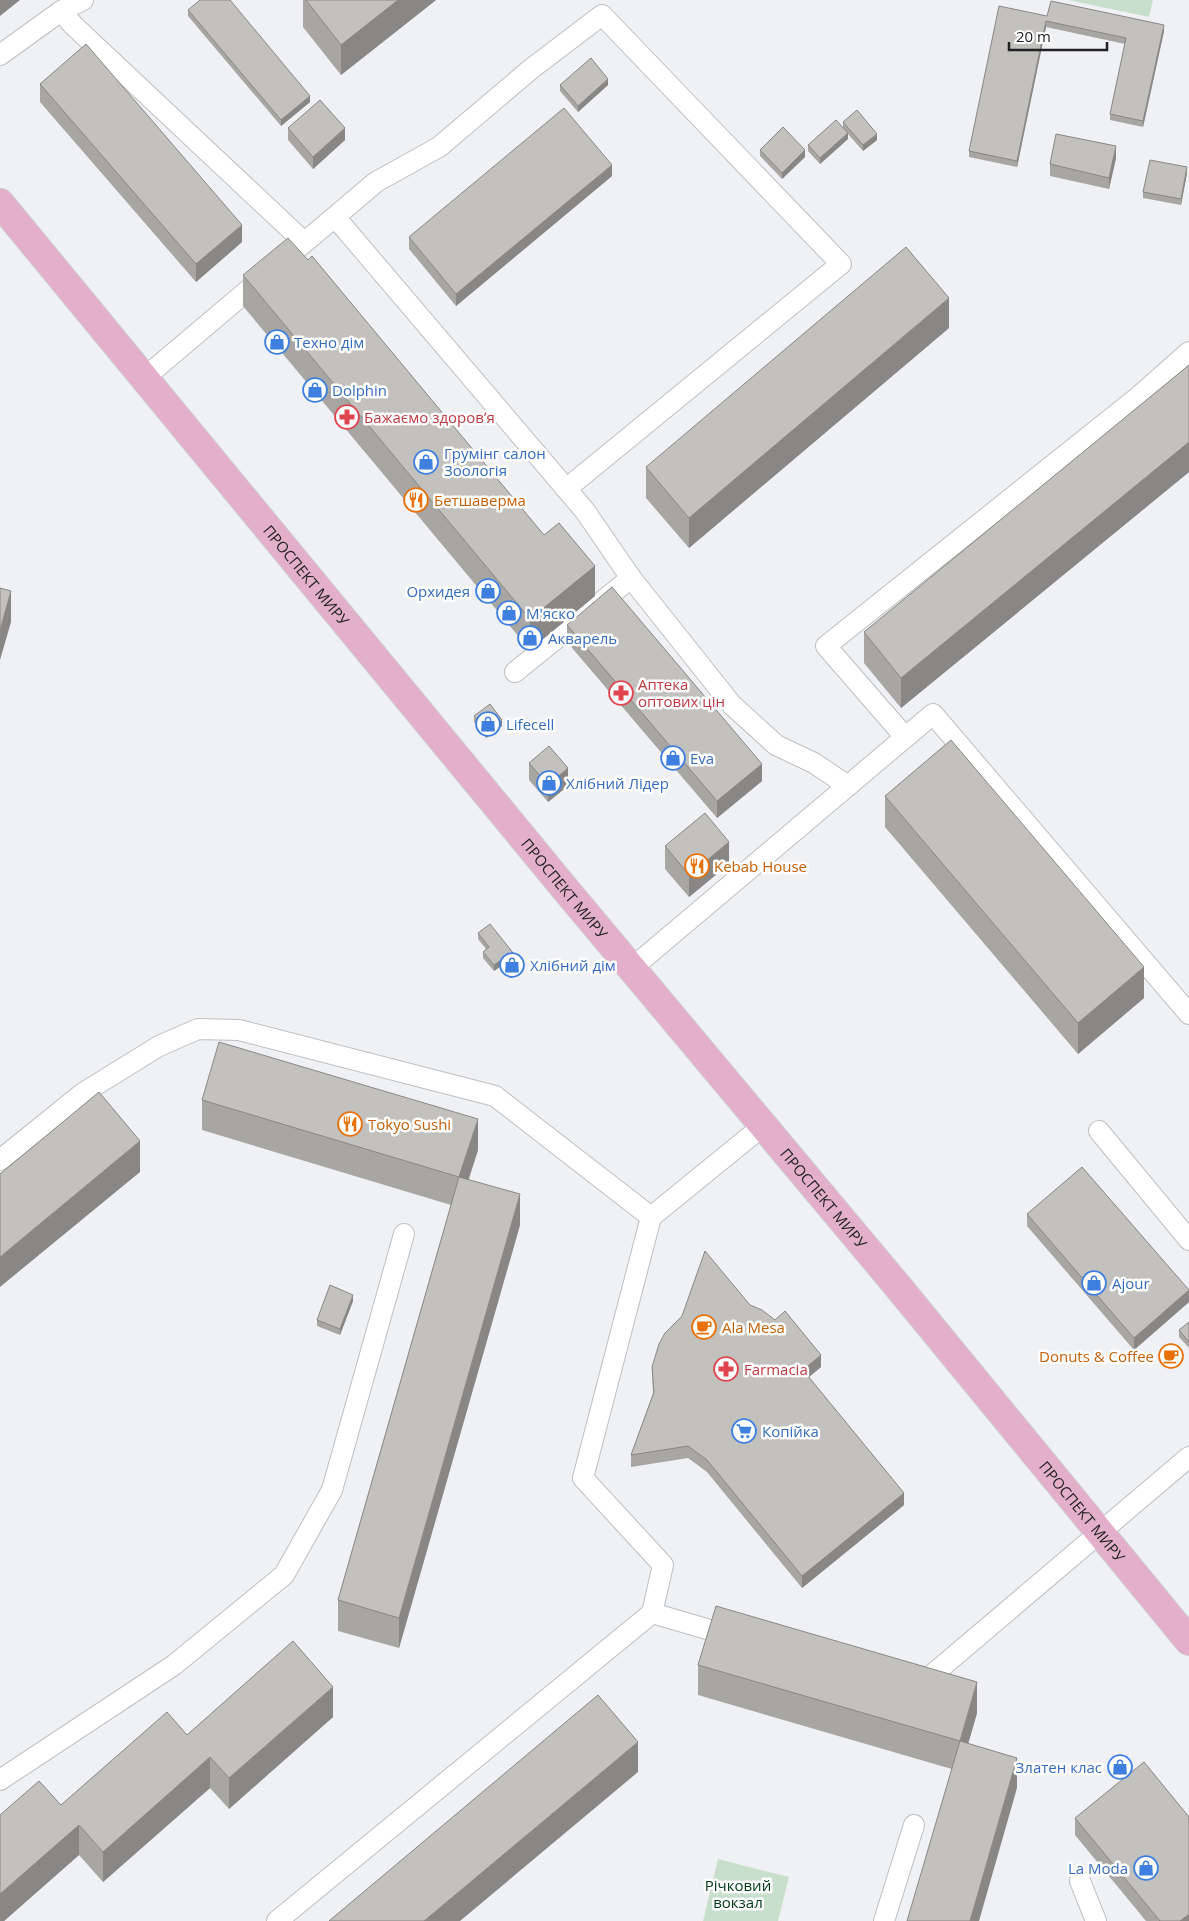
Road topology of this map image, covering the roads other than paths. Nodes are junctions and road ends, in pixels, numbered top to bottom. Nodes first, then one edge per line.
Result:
1 (83, 0) edge
2 (61, 11) junction
3 (0, 55) edge
4 (0, 204) edge
5 (335, 217) junction
6 (304, 242) junction
7 (1189, 352) edge
8 (143, 379) junction
9 (566, 489) junction
10 (631, 578) junction
11 (515, 672) dead end
12 (905, 737) junction
13 (848, 786) junction
14 (632, 968) junction
15 (1189, 1014) edge
16 (764, 1125) junction
17 (1099, 1131) dead end
18 (0, 1160) edge
19 (651, 1217) junction
20 (404, 1234) dead end
21 (1189, 1240) edge
22 (1189, 1457) edge
23 (1100, 1531) junction
24 (652, 1613) junction
25 (1189, 1640) edge
26 (755, 1642) edge
27 (900, 1681) edge
28 (3, 1771) edge
29 (914, 1825) dead end
30 (1080, 1880) dead end
31 (277, 1921) edge
32 (884, 1921) edge
33 (1096, 1921) edge

1 - 2 lane
2 - 3 lane
2 - 6 lane
4 - 8 main road, ПРОСПЕКТ МИРУ
5 - 6 lane
5 - 9 lane
5 - 9 lane
6 - 8 lane
7 - 12 lane
8 - 14 main road, ПРОСПЕКТ МИРУ
9 - 10 lane
10 - 11 lane
10 - 13 lane
12 - 13 lane
12 - 15 lane
13 - 14 lane
14 - 16 main road, ПРОСПЕКТ МИРУ
16 - 19 lane
16 - 23 main road, ПРОСПЕКТ МИРУ
17 - 21 lane
18 - 19 lane
19 - 24 lane
20 - 28 lane
22 - 23 lane
23 - 25 main road, ПРОСПЕКТ МИРУ
23 - 27 lane
24 - 26 lane
24 - 31 lane
29 - 32 lane
30 - 33 lane

